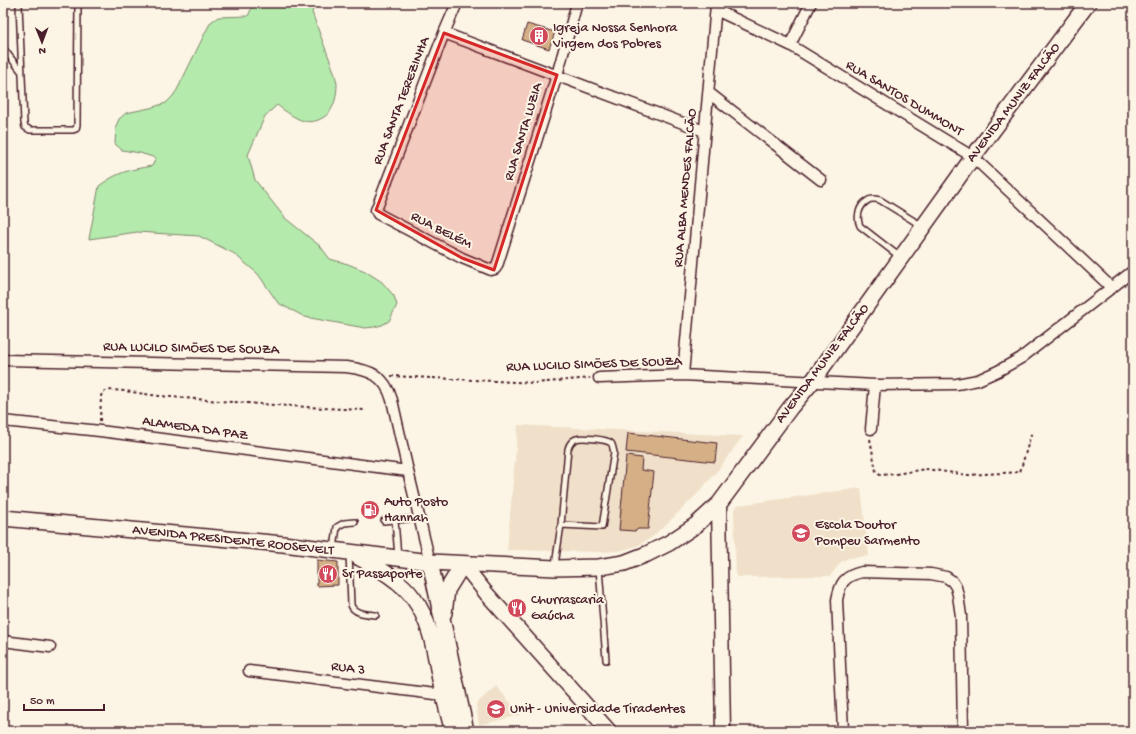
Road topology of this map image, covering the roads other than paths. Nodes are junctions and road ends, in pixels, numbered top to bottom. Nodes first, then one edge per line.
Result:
1 (20, 3) edge
2 (77, 3) edge
3 (457, 3) edge
4 (577, 3) edge
5 (811, 3) edge
6 (1088, 3) edge
7 (716, 6) edge
8 (444, 33) junction
9 (790, 45) junction
10 (3, 48) edge
11 (21, 72) junction
12 (557, 75) junction
13 (709, 93) junction
14 (704, 131) junction
15 (973, 157) junction
16 (821, 180) dead end
17 (376, 210) joint
18 (923, 227) junction
19 (901, 258) junction
20 (495, 269) joint
21 (1133, 271) edge
22 (1112, 288) junction
23 (3, 360) edge
24 (683, 376) junction
25 (598, 378) road end
26 (812, 382) junction
27 (875, 385) junction
28 (3, 421) edge
29 (871, 429) road end
30 (408, 471) junction
31 (719, 504) junction
32 (3, 518) edge
33 (419, 518) junction
34 (395, 520) junction
35 (384, 521) dead end
36 (355, 522) dead end
37 (561, 525) junction
38 (341, 552) junction
39 (398, 558) junction
40 (430, 562) junction
41 (463, 564) junction
42 (599, 567) junction
43 (555, 568) junction
44 (376, 615) dead end
45 (443, 626) junction
46 (3, 641) edge
47 (50, 647) dead end
48 (606, 660) dead end
49 (249, 671) dead end
50 (444, 695) junction
51 (453, 731) edge
52 (466, 731) edge
53 (609, 731) edge
54 (723, 731) edge
55 (843, 731) edge
56 (963, 731) edge

1 - 11 lane
2 - 11 lane
3 - 8 street, RUA SANTA TEREZINHA
4 - 12 street, RUA SANTA LUZIA
5 - 9 street
6 - 15 main road, AVENIDA MUNIZ FALCÃO
7 - 9 street, RUA SANTOS DUMMONT
7 - 13 street, RUA ALBA MENDES FALCÃO
8 - 12 street
8 - 17 street, RUA SANTA TEREZINHA
9 - 15 street, RUA SANTOS DUMMONT
10 - 11 lane
12 - 14 street
12 - 20 street, RUA SANTA LUZIA
13 - 14 street, RUA ALBA MENDES FALCÃO
13 - 16 street
14 - 24 street, RUA ALBA MENDES FALCÃO
15 - 18 main road, AVENIDA MUNIZ FALCÃO
15 - 22 street, RUA SANTOS DUMMONT
17 - 20 street, RUA BELÉM
18 - 19 main road, AVENIDA MUNIZ FALCÃO
18 - 19 lane
19 - 26 main road, AVENIDA MUNIZ FALCÃO
21 - 22 street, RUA LUCILO SIMÕES DE SOUZA
22 - 27 street, RUA LUCILO SIMÕES DE SOUZA
23 - 30 street, RUA LUCILO SIMÕES DE SOUZA
24 - 25 street, RUA LUCILO SIMÕES DE SOUZA
24 - 26 street, RUA LUCILO SIMÕES DE SOUZA
26 - 27 street, RUA LUCILO SIMÕES DE SOUZA
26 - 31 main road, AVENIDA MUNIZ FALCÃO
27 - 29 street
28 - 30 street, ALAMEDA DA PAZ
30 - 33 street
31 - 42 main road, AVENIDA MUNIZ FALCÃO
31 - 54 main road
32 - 38 main road, AVENIDA PRESIDENTE ROOSEVELT
33 - 34 lane
33 - 40 street
34 - 35 lane
34 - 39 lane
36 - 38 lane
37 - 37 lane
37 - 43 lane
38 - 39 main road, AVENIDA PRESIDENTE ROOSEVELT
38 - 44 lane
38 - 50 main road
39 - 40 main road, AVENIDA PRESIDENTE ROOSEVELT
40 - 41 main road, AVENIDA PRESIDENTE ROOSEVELT
40 - 45 main road
41 - 43 main road, AVENIDA MUNIZ FALCÃO
41 - 45 main road
41 - 53 main road
42 - 43 main road, AVENIDA MUNIZ FALCÃO
42 - 48 lane
45 - 52 main road
46 - 47 street
49 - 50 street, RUA 3
50 - 51 main road
55 - 56 street

